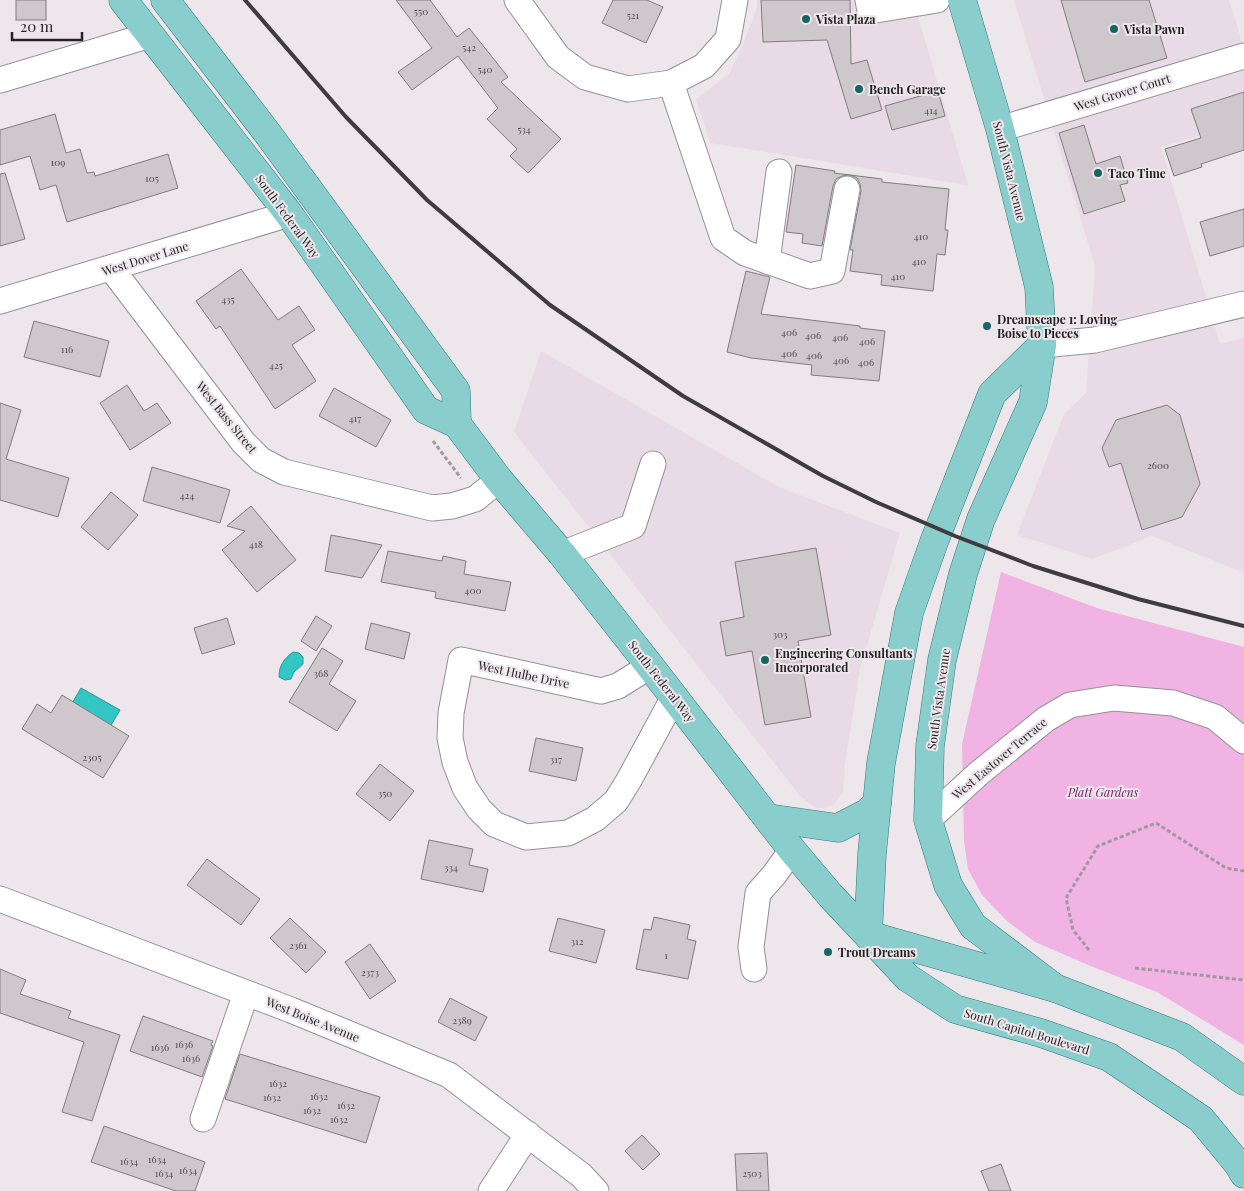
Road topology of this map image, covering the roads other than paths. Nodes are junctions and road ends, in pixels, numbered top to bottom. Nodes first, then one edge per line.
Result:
1 (123, 0) edge
2 (165, 0) edge
3 (517, 0) edge
4 (735, 0) edge
5 (868, 0) edge
6 (937, 0) edge
7 (962, 0) edge
8 (150, 35) junction
9 (1244, 56) edge
10 (0, 80) edge
11 (671, 83) junction
12 (1000, 129) junction
13 (779, 172) dead end
14 (847, 189) dead end
15 (289, 214) junction
16 (767, 261) junction
17 (112, 268) junction
18 (0, 301) edge
19 (1244, 304) edge
20 (1042, 345) junction
21 (457, 424) junction
22 (653, 464) dead end
23 (500, 480) junction
24 (562, 554) junction
25 (650, 666) junction
26 (674, 697) junction
27 (1244, 741) edge
28 (877, 803) junction
29 (768, 818) junction
30 (928, 820) junction
31 (792, 850) junction
32 (0, 899) edge
33 (868, 935) junction
34 (754, 969) dead end
35 (1055, 988) junction
36 (246, 993) junction
37 (1244, 1081) edge
38 (203, 1119) dead end
39 (528, 1134) junction
40 (1244, 1174) edge
41 (491, 1191) edge
42 (596, 1191) edge

1 - 8 main road, South Federal Way
2 - 21 main road
3 - 11 street
4 - 11 street
5 - 6 street
7 - 12 main road, South Vista Avenue
8 - 10 street
8 - 15 main road, South Federal Way
9 - 12 street, West Grover Court
11 - 16 street
12 - 20 main road, South Vista Avenue
13 - 16 street
14 - 16 street
15 - 17 street, West Dover Lane
15 - 21 main road, South Federal Way
17 - 18 street, West Dover Lane
17 - 23 street, West Bass Street
19 - 20 street
20 - 28 main road
20 - 30 main road, South Vista Avenue
21 - 23 main road, South Federal Way
22 - 24 street
23 - 24 main road, South Federal Way
24 - 25 main road, South Federal Way
25 - 26 main road, South Federal Way
25 - 26 street, West Hulbe Drive
26 - 29 main road, South Federal Way
27 - 30 street, West Eastover Terrace
28 - 29 main road
28 - 33 main road
29 - 31 main road, South Federal Way
30 - 35 main road, South Vista Avenue
31 - 33 main road, South Federal Way
31 - 34 street
32 - 36 street, West Boise Avenue
33 - 35 main road
33 - 40 main road, South Capitol Boulevard
35 - 37 main road
36 - 38 street
36 - 39 street, West Boise Avenue
39 - 41 street
39 - 42 street, West Boise Avenue

